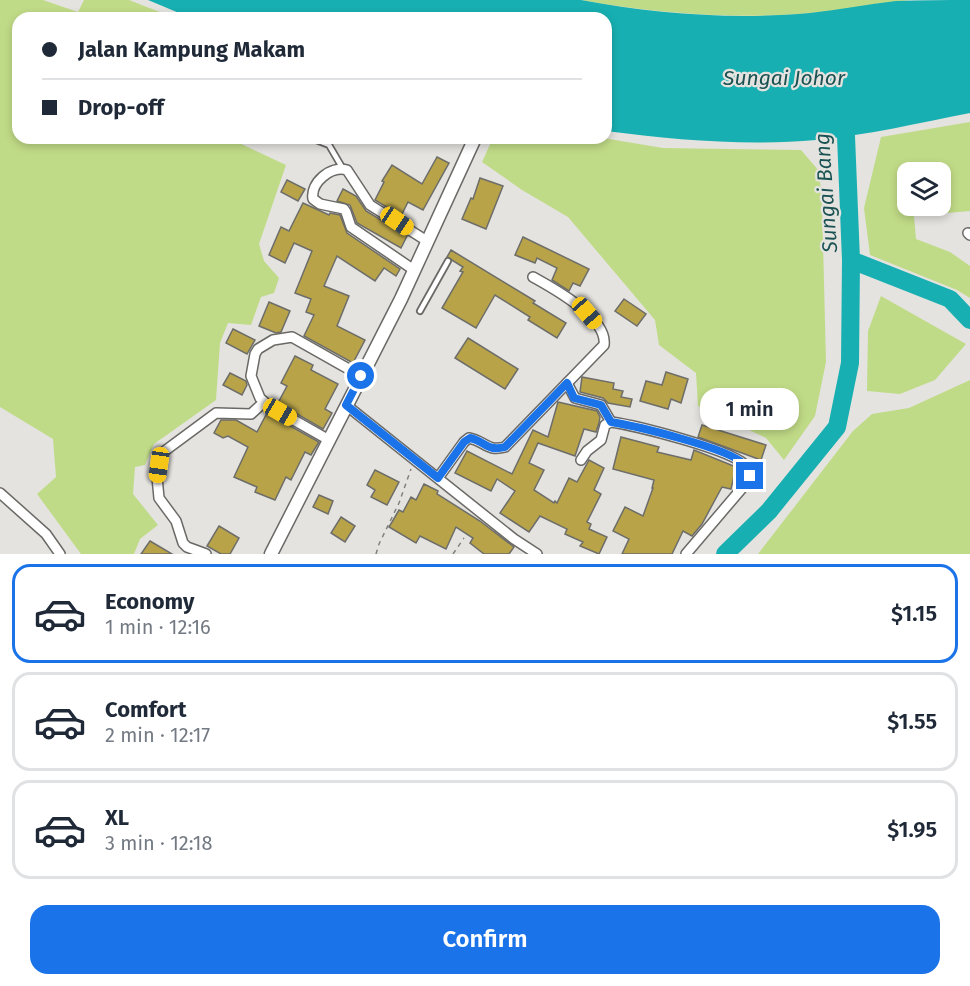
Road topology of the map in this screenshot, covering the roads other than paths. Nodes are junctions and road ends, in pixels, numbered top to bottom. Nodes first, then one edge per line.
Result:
1 (326, 144) edge
2 (473, 144) edge
3 (343, 169) junction
4 (427, 242) junction
5 (448, 261) dead end
6 (414, 270) junction
7 (533, 276) dead end
8 (420, 311) dead end
9 (361, 376) junction
10 (567, 383) junction
11 (264, 402) junction
12 (346, 405) junction
13 (611, 422) junction
14 (329, 440) junction
15 (581, 460) dead end
16 (438, 478) junction
17 (0, 493) edge
18 (60, 554) edge
19 (206, 554) edge
20 (271, 554) edge
21 (537, 554) edge
22 (686, 554) edge

1 - 3 lane
2 - 4 street
3 - 4 street
3 - 6 street
4 - 6 street
5 - 8 lane
6 - 9 street
7 - 10 street
9 - 11 street
9 - 12 street
10 - 13 street
10 - 16 street
11 - 14 street
11 - 19 street
12 - 14 street
12 - 16 street
13 - 15 street
13 - 22 street
14 - 20 street
16 - 21 street
17 - 18 street

